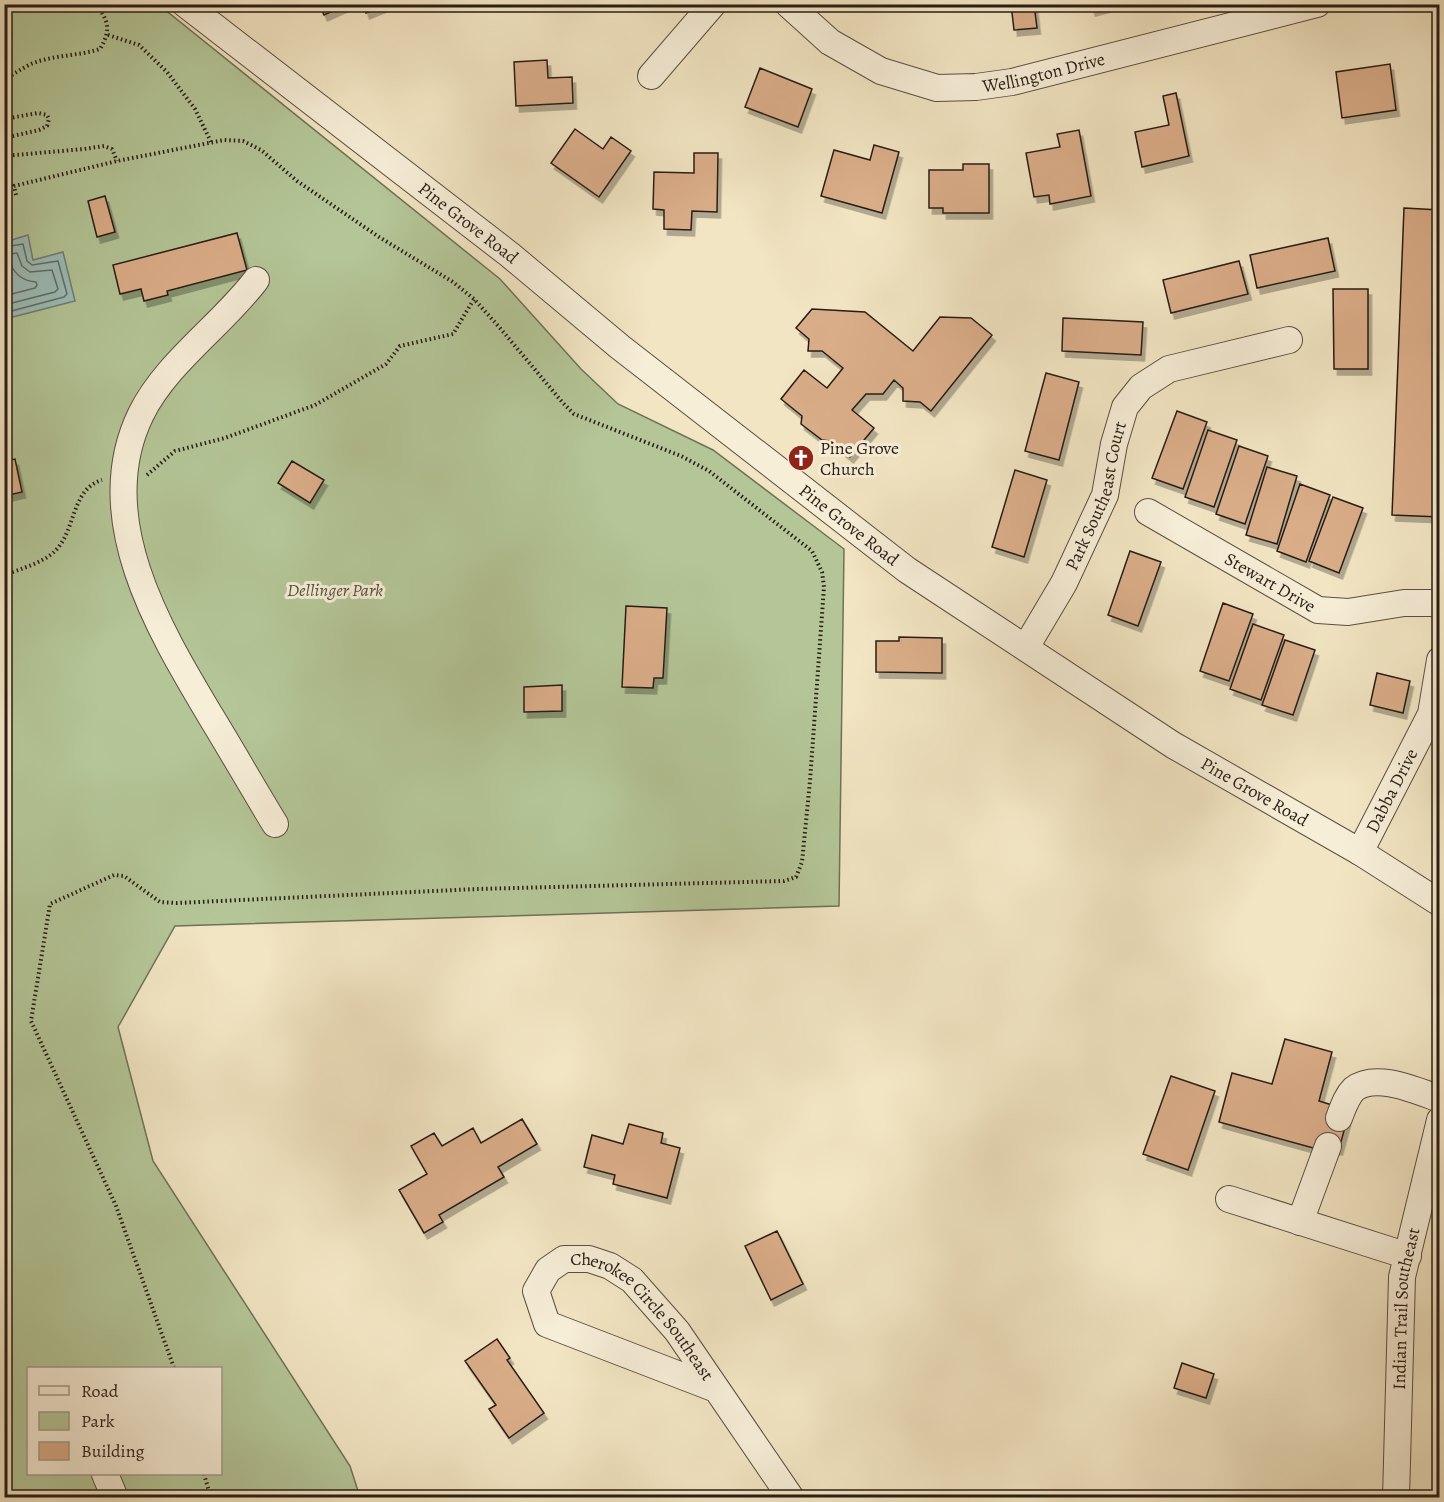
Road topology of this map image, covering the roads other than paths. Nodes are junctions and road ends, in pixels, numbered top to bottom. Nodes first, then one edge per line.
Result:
1 (713, 4) edge
2 (788, 4) edge
3 (1317, 4) edge
4 (199, 9) edge
5 (651, 76) dead end
6 (256, 280) dead end
7 (1289, 340) dead end
8 (1148, 512) dead end
9 (1440, 603) edge
10 (1026, 647) junction
11 (1440, 660) edge
12 (274, 824) dead end
13 (1360, 852) junction
14 (1440, 903) edge
15 (1440, 1099) edge
16 (1339, 1118) dead end
17 (1440, 1120) edge
18 (1329, 1146) dead end
19 (1229, 1199) dead end
20 (1300, 1222) junction
21 (1407, 1256) junction
22 (716, 1389) junction
23 (106, 1475) edge
24 (115, 1497) edge
25 (791, 1497) edge
26 (1396, 1497) edge

1 - 5 street
2 - 3 street, Wellington Drive
4 - 10 street, Pine Grove Road
6 - 12 street
7 - 10 street, Park Southeast Court
8 - 9 street, Stewart Drive
10 - 13 street, Pine Grove Road
11 - 13 street, Dabba Drive
13 - 14 street, Pine Grove Road
15 - 16 street
17 - 21 street, Indian Trail Southeast
18 - 20 street
19 - 20 street
20 - 21 street
21 - 26 street, Indian Trail Southeast
22 - 22 street, Cherokee Circle Southeast
22 - 25 street, Cherokee Circle Southeast
23 - 24 street

